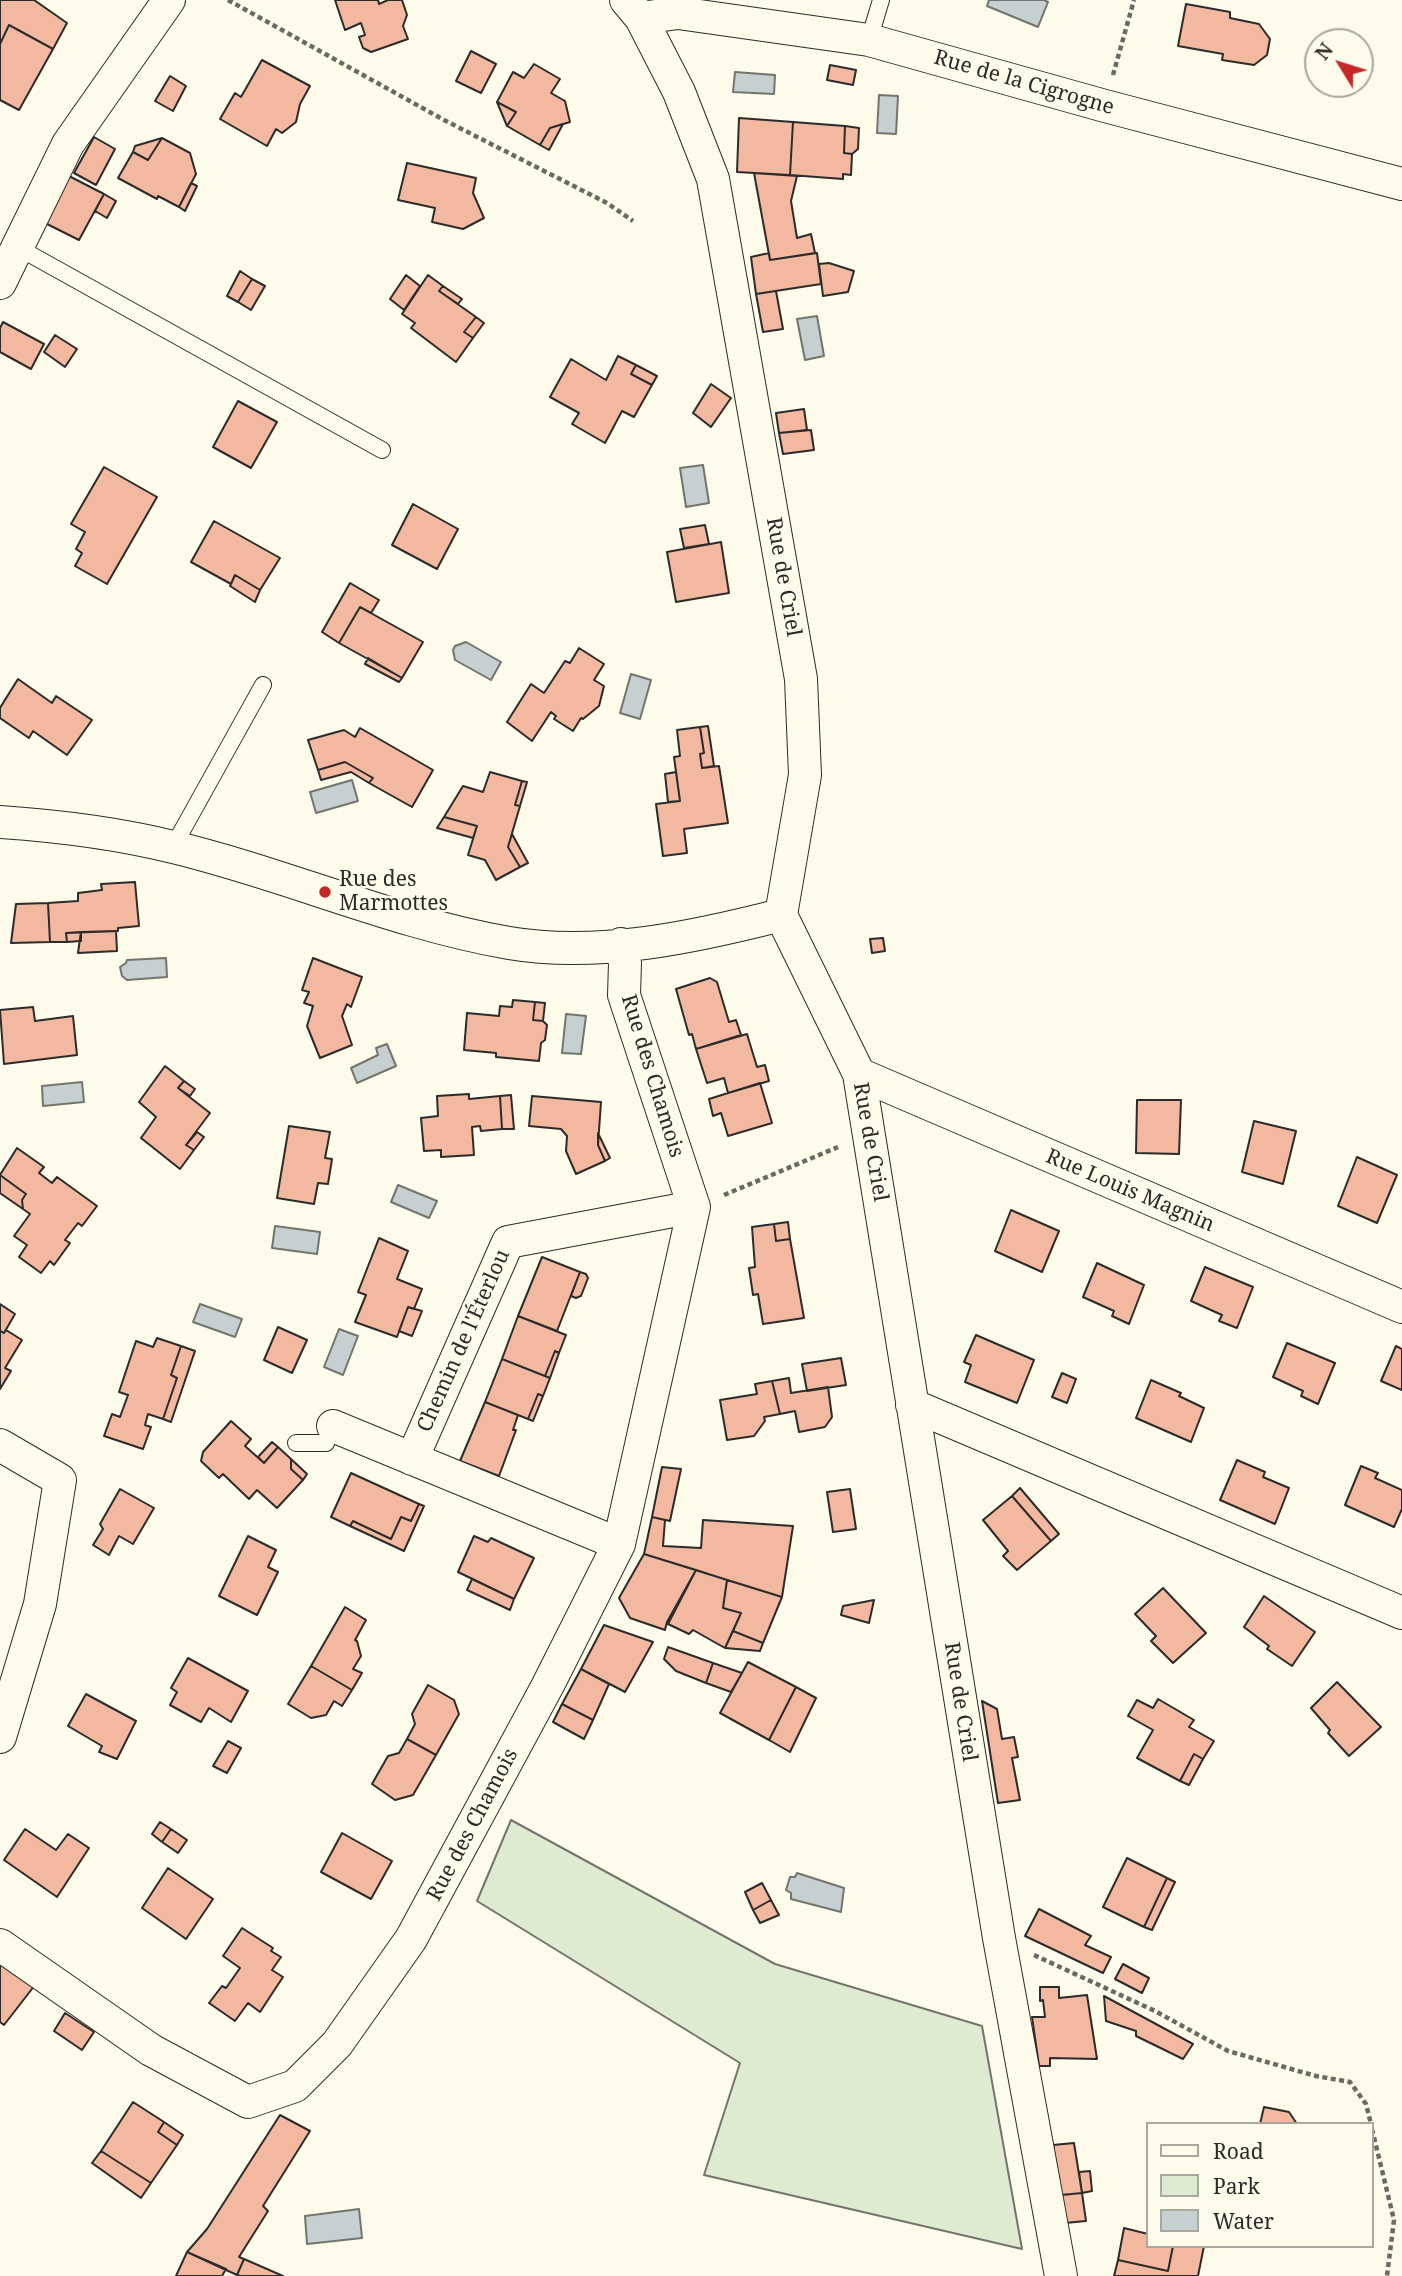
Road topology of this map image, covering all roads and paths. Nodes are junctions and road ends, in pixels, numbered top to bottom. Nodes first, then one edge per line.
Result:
1 (169, 0) edge
2 (228, 0) edge
3 (881, 0) edge
4 (1134, 0) edge
5 (634, 9) edge
6 (869, 40) junction
7 (1105, 106) junction
8 (1402, 184) edge
9 (633, 221) dead end
10 (18, 247) junction
11 (0, 283) edge
12 (382, 450) dead end
13 (263, 685) dead end
14 (0, 822) edge
15 (173, 847) junction
16 (781, 915) junction
17 (621, 944) junction
18 (859, 1074) junction
19 (869, 1133) junction
20 (694, 1207) junction
21 (1402, 1307) edge
22 (912, 1405) junction
23 (333, 1426) joint
24 (296, 1443) dead end
25 (0, 1445) edge
26 (412, 1459) junction
27 (619, 1544) junction
28 (1402, 1613) edge
29 (0, 1737) edge
30 (999, 1938) junction
31 (0, 1945) edge
32 (1371, 2122) edge
33 (1374, 2135) edge
34 (1061, 2276) edge
35 (1387, 2276) edge

1 - 10 street
2 - 9 path
3 - 6 lane
4 - 7 path
5 - 6 street, Rue de la Cigrogne
5 - 16 street, Rue de Criel
6 - 7 street, Rue de la Cigrogne
7 - 8 street, Rue de la Cigrogne
10 - 11 street
10 - 12 lane
13 - 15 lane
14 - 15 street
15 - 17 street
16 - 17 street
16 - 18 street, Rue de Criel
17 - 20 street, Rue des Chamois
18 - 19 street, Rue de Criel
18 - 21 street, Rue Louis Magnin
19 - 20 path
19 - 22 street, Rue de Criel
20 - 26 street, Chemin de l'Éterlou
20 - 27 street, Rue des Chamois
22 - 28 street
22 - 30 street, Rue de Criel
23 - 24 lane
23 - 26 street, Chemin de l'Éterlou
25 - 29 street
26 - 27 street, Chemin de l'Éterlou
27 - 31 street, Rue des Chamois
30 - 32 path
30 - 34 street, Rue de Criel
33 - 35 path

